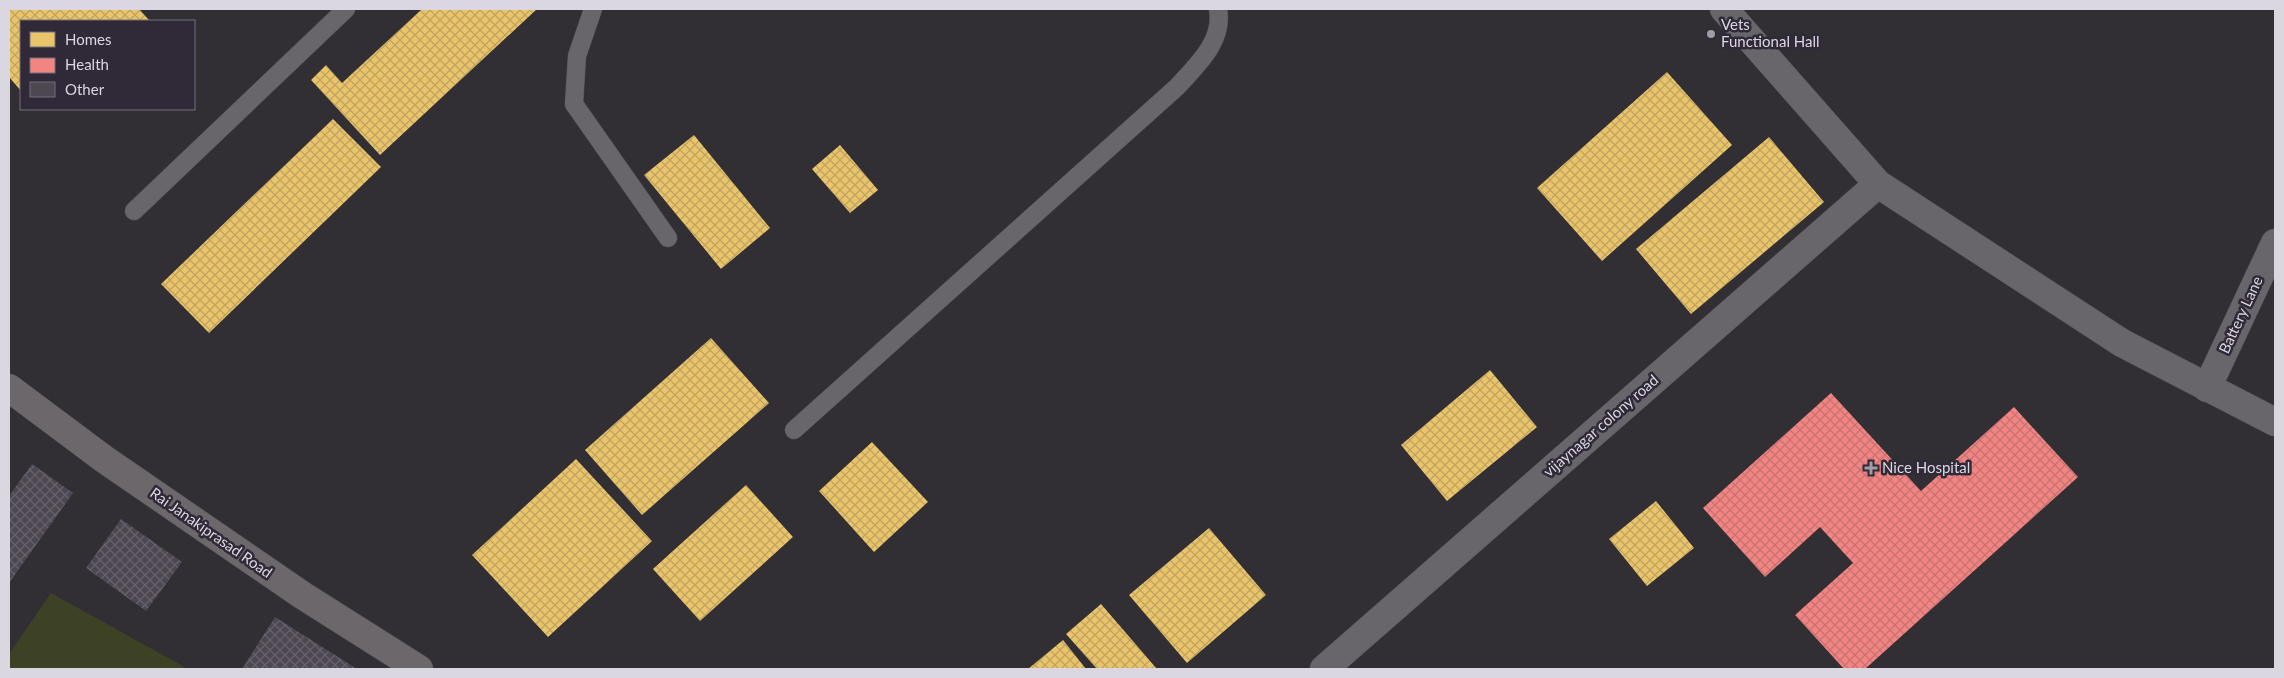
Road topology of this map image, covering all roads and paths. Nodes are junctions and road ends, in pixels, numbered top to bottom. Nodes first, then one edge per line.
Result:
1 (346, 9) edge
2 (593, 9) edge
3 (1218, 9) edge
4 (1724, 9) edge
5 (1878, 184) junction
6 (134, 212) dead end
7 (668, 238) dead end
8 (2275, 242) edge
9 (2206, 388) junction
10 (12, 395) edge
11 (2275, 422) edge
12 (794, 430) dead end
13 (419, 669) edge
14 (1324, 669) edge

1 - 6 lane
2 - 7 lane
3 - 12 lane
4 - 5 street
5 - 9 street
5 - 14 street, vijaynagar colony road
8 - 9 street, Battery Lane
9 - 11 street
10 - 13 main road, Rai Janakiprasad Road

